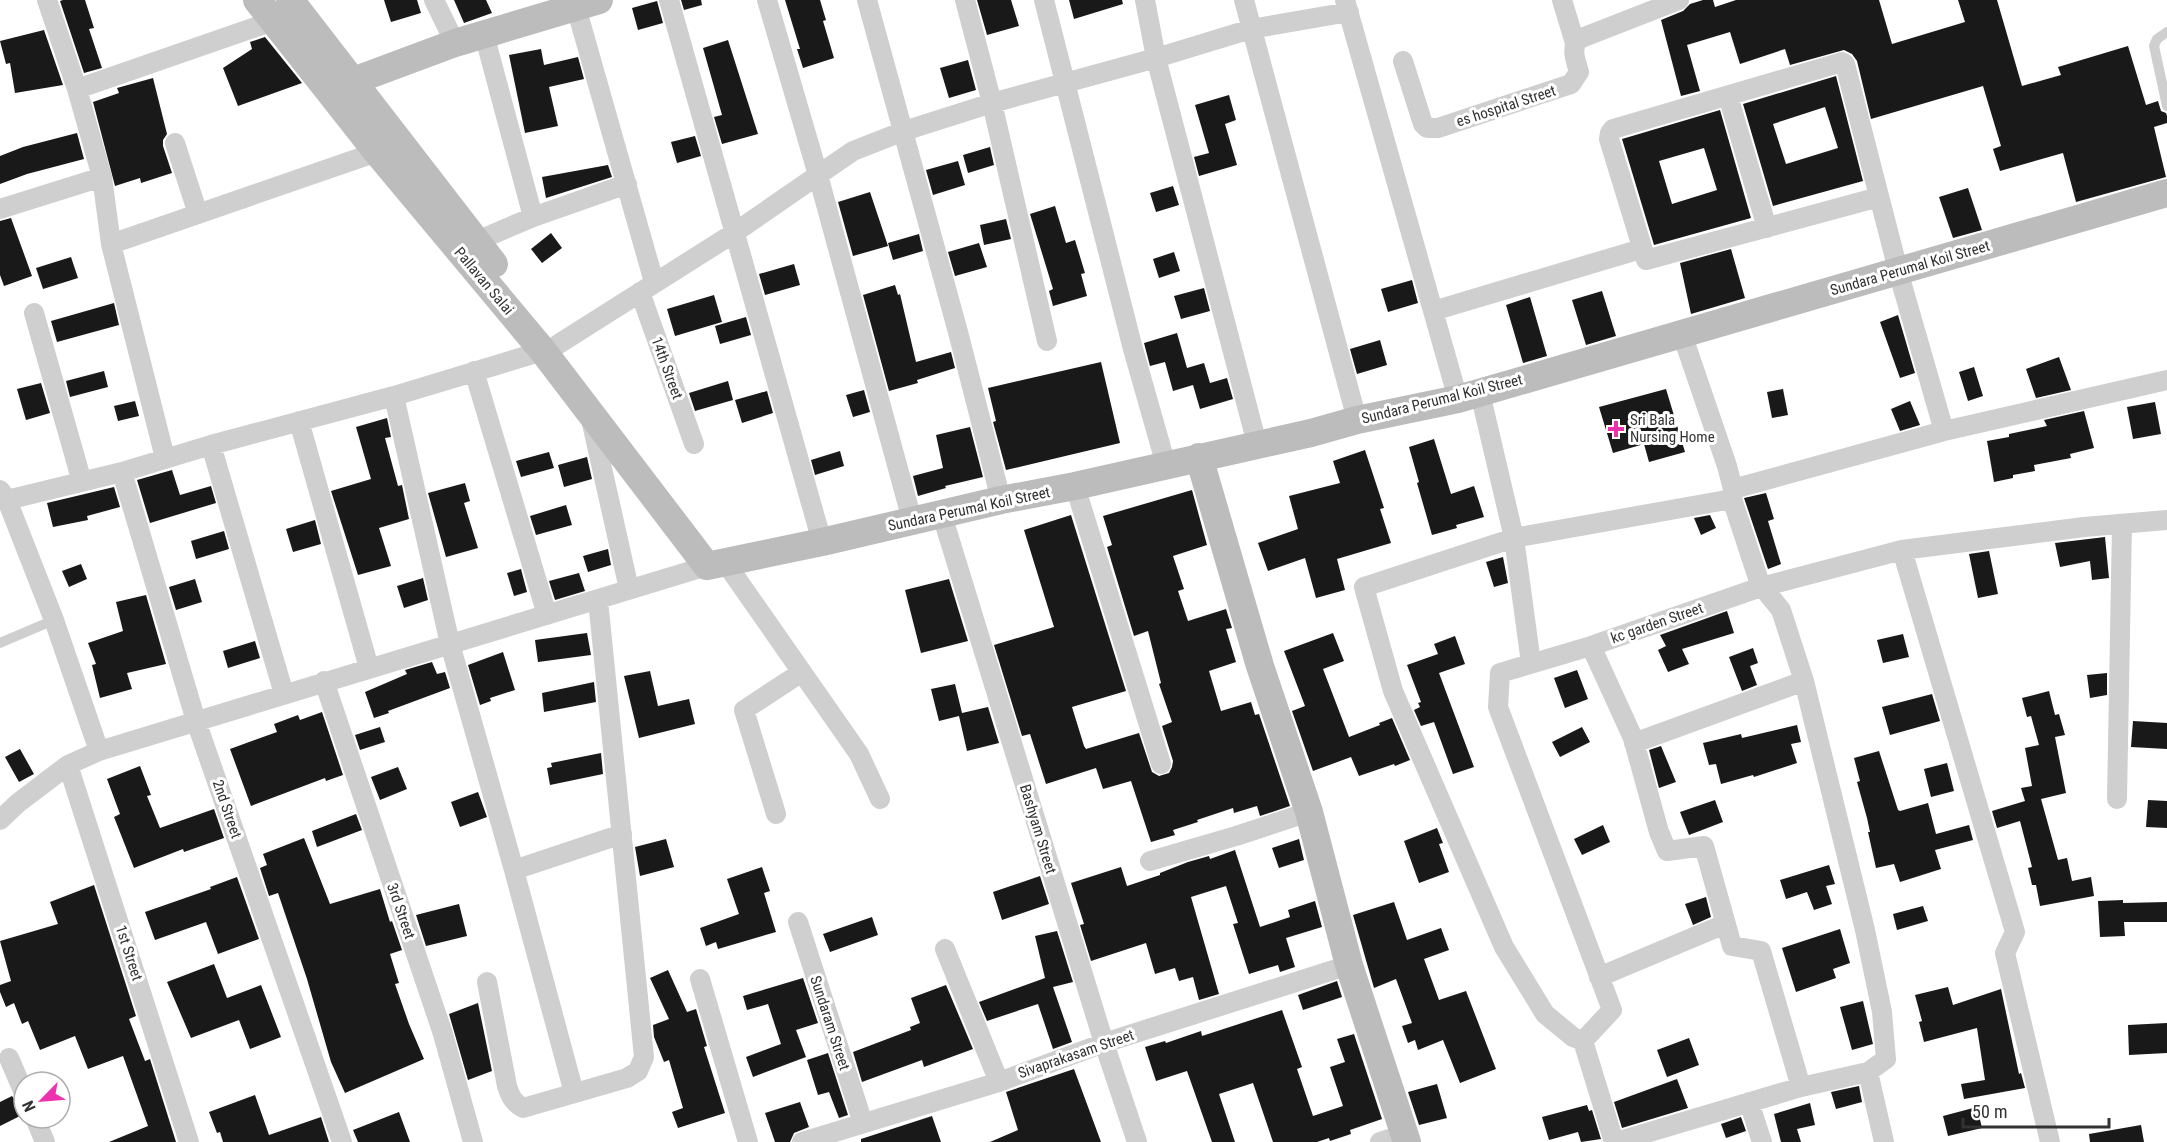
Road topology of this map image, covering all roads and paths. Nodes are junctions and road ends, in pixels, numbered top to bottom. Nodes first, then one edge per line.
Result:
1 (47, 0) edge
2 (434, 0) edge
3 (669, 0) edge
4 (767, 0) edge
5 (867, 0) edge
6 (965, 0) edge
7 (1044, 0) edge
8 (1145, 0) edge
9 (1244, 0) edge
10 (1562, 0) edge
11 (1679, 0) edge
12 (583, 2) edge
13 (1347, 6) edge
14 (273, 7) edge
15 (1251, 28) junction
16 (2167, 32) edge
17 (484, 34) junction
18 (455, 43) junction
19 (1575, 43) junction
20 (1156, 58) junction
21 (1403, 61) dead end
22 (353, 81) junction
23 (1064, 84) junction
24 (77, 89) junction
25 (1728, 96) junction
26 (992, 103) junction
27 (2167, 106) edge
28 (904, 131) junction
29 (175, 143) dead end
30 (377, 152) junction
31 (818, 175) junction
32 (102, 177) junction
33 (627, 184) junction
34 (2167, 193) edge
35 (1879, 197) junction
36 (0, 209) edge
37 (198, 214) junction
38 (533, 217) junction
39 (1767, 228) junction
40 (735, 233) junction
41 (477, 241) junction
42 (111, 244) junction
43 (1641, 249) junction
44 (1898, 271) junction
45 (647, 287) junction
46 (1433, 312) junction
47 (34, 313) dead end
48 (1682, 334) junction
49 (1047, 341) dead end
50 (550, 348) junction
51 (474, 371) junction
52 (2167, 380) edge
53 (394, 396) junction
54 (1469, 396) junction
55 (589, 411) junction
56 (1357, 420) junction
57 (299, 421) junction
58 (1944, 431) junction
59 (694, 444) dead end
60 (1257, 444) junction
61 (211, 445) junction
62 (165, 458) junction
63 (1199, 458) junction
64 (1166, 465) junction
65 (122, 472) junction
66 (82, 482) junction
67 (1075, 486) junction
68 (1733, 494) junction
69 (4, 495) edge
70 (1001, 500) junction
71 (942, 515) junction
72 (912, 520) junction
73 (2167, 520) edge
74 (2122, 524) junction
75 (1514, 538) junction
76 (822, 542) junction
77 (1902, 550) junction
78 (716, 564) junction
79 (1761, 587) junction
80 (629, 589) junction
81 (598, 600) junction
82 (547, 615) junction
83 (54, 620) junction
84 (0, 643) edge
85 (450, 644) junction
86 (1591, 646) junction
87 (1531, 663) junction
88 (369, 668) junction
89 (802, 672) junction
90 (324, 681) junction
91 (1804, 681) junction
92 (284, 694) junction
93 (196, 721) junction
94 (1634, 743) junction
95 (99, 751) junction
96 (1161, 764) dead end
97 (68, 765) junction
98 (880, 799) dead end
99 (2117, 799) dead end
100 (1309, 812) junction
101 (776, 814) dead end
102 (0, 820) edge
103 (622, 834) junction
104 (1150, 861) dead end
105 (514, 870) junction
106 (798, 922) dead end
107 (1725, 924) junction
108 (945, 949) dead end
109 (1349, 965) junction
110 (1599, 976) junction
111 (700, 979) dead end
112 (487, 982) dead end
113 (1583, 1041) junction
114 (1104, 1043) junction
115 (9, 1058) dead end
116 (14, 1070) edge
117 (1868, 1072) junction
118 (999, 1082) junction
119 (1801, 1087) junction
120 (574, 1093) junction
121 (1749, 1102) junction
122 (863, 1123) junction
123 (1397, 1139) edge
124 (189, 1142) edge
125 (342, 1142) edge
126 (473, 1142) edge
127 (748, 1142) edge
128 (802, 1142) edge
129 (1137, 1142) edge
130 (1615, 1142) edge
131 (1762, 1142) edge
132 (1884, 1142) edge
133 (2050, 1142) edge

1 - 24 street
2 - 18 street
3 - 40 street
4 - 31 street
5 - 28 street
6 - 26 street
7 - 23 street
8 - 20 street
9 - 15 street
10 - 19 street
11 - 19 street
12 - 17 street
12 - 33 street, 14th Street
13 - 15 street
13 - 46 street
14 - 22 street
14 - 24 street
14 - 30 street, Pallavan Salai
15 - 20 street
15 - 56 street
16 - 27 lane
17 - 18 street
17 - 38 street
18 - 22 street
19 - 21 street, es hospital Street
20 - 23 street
20 - 60 street
22 - 41 street
23 - 26 street
23 - 64 street
24 - 32 street
25 - 35 street
25 - 39 street
25 - 43 street
26 - 28 street
26 - 49 street
28 - 31 street
28 - 70 street
29 - 37 street
30 - 37 street
30 - 50 street, Pallavan Salai
31 - 40 street
31 - 72 street
32 - 36 street
32 - 42 street
33 - 38 street
33 - 45 street, 14th Street
34 - 44 street, Sundara Perumal Koil Street
35 - 39 street
35 - 44 street
37 - 42 street
38 - 41 street
39 - 43 street
40 - 45 street
40 - 76 street
41 - 50 street
42 - 62 street
43 - 46 street
44 - 48 street, Sundara Perumal Koil Street
44 - 58 street
45 - 50 street
45 - 59 street, 14th Street
46 - 54 street
47 - 66 street
48 - 54 street, Sundara Perumal Koil Street
48 - 68 street
50 - 51 street
50 - 55 street, Pallavan Salai
50 - 78 street
51 - 53 street
51 - 82 street
52 - 58 street
53 - 57 street
53 - 85 street
54 - 56 street, Sundara Perumal Koil Street
54 - 75 street
55 - 78 street, Pallavan Salai
55 - 80 street
56 - 60 street, Sundara Perumal Koil Street
57 - 61 street
57 - 88 street
58 - 68 street
60 - 63 street, Sundara Perumal Koil Street
61 - 62 street
61 - 92 street
62 - 65 street
63 - 64 street, Sundara Perumal Koil Street
63 - 100 street
64 - 67 street, Sundara Perumal Koil Street
65 - 66 street
65 - 93 street, 2nd Street
66 - 69 street
67 - 70 street, Sundara Perumal Koil Street
67 - 96 street
68 - 75 street
68 - 79 street
69 - 83 street
70 - 71 street, Sundara Perumal Koil Street
71 - 72 street, Sundara Perumal Koil Street
71 - 114 street, Bashyam Street
72 - 76 street, Sundara Perumal Koil Street
73 - 74 street, kc garden Street
74 - 77 street, kc garden Street
74 - 99 street
75 - 87 street
75 - 113 street
76 - 78 street, Sundara Perumal Koil Street
77 - 79 street, kc garden Street
77 - 133 street
78 - 80 street
78 - 89 street
79 - 86 street, kc garden Street
79 - 91 street
80 - 81 street
81 - 82 street
81 - 103 street
82 - 85 street
83 - 84 lane
83 - 95 street
85 - 88 street
85 - 105 street
86 - 87 street, kc garden Street
86 - 94 street
87 - 110 street, kc garden Street
88 - 90 street
89 - 98 street
89 - 101 street
90 - 92 street
90 - 126 street, 3rd Street
91 - 94 street
91 - 117 street
92 - 93 street
93 - 95 street
93 - 125 street, 2nd Street
94 - 107 street
95 - 97 street
97 - 102 street
97 - 124 street, 1st Street
100 - 104 street
100 - 109 street
103 - 105 street
103 - 120 street
105 - 120 street
106 - 122 street, Sundaram Street
107 - 110 street
107 - 119 street
108 - 118 street
109 - 114 street, Sivaprakasam Street
109 - 123 street
110 - 113 street, kc garden Street
111 - 127 street
112 - 120 street
113 - 130 street
114 - 118 street, Sivaprakasam Street
114 - 129 street, Bashyam Street
115 - 116 street
117 - 119 street
117 - 132 street
118 - 122 street, Sivaprakasam Street
119 - 121 street
121 - 130 street
121 - 131 street
122 - 128 street, Sivaprakasam Street

